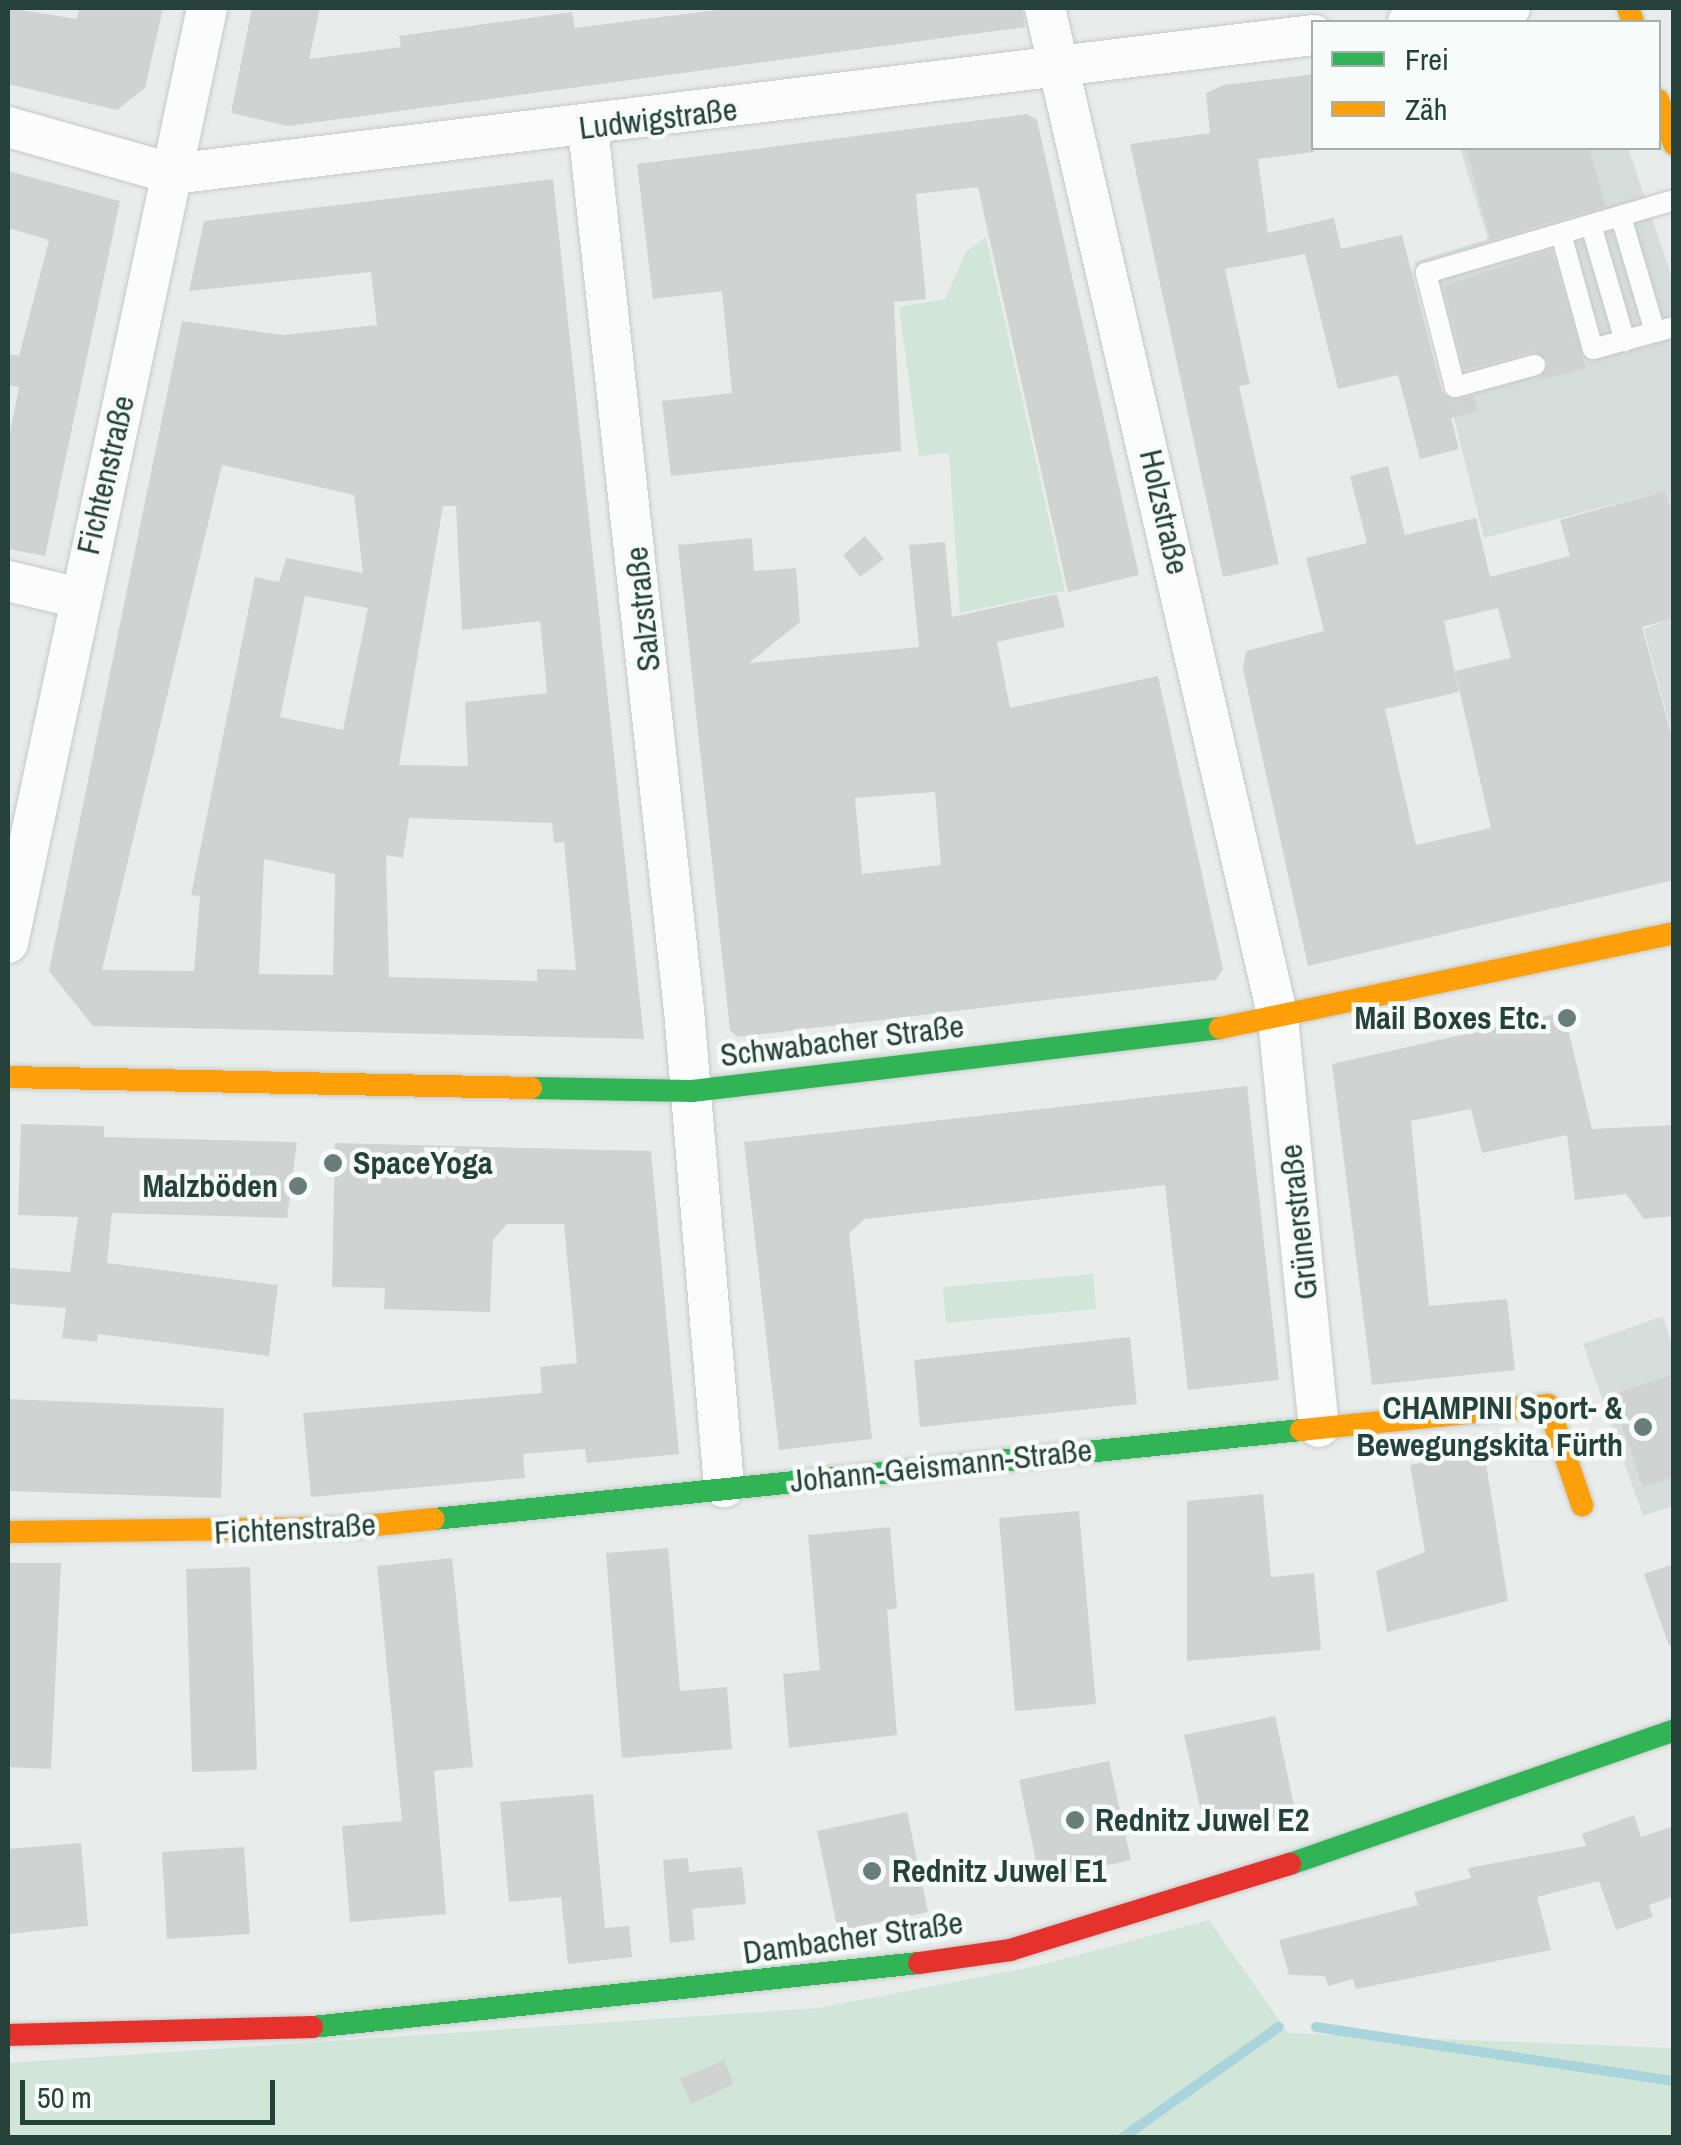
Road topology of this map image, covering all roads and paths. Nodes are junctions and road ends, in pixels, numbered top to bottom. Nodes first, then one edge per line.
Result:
1 (207, 8) edge
2 (1045, 8) edge
3 (1510, 8) edge
4 (1423, 20) edge
5 (1311, 35) edge
6 (1061, 68) junction
7 (1661, 108) edge
8 (8, 127) edge
9 (588, 128) junction
10 (1674, 144) edge
11 (174, 174) junction
12 (1674, 200) edge
13 (1621, 217) junction
14 (1591, 225) junction
15 (1561, 234) junction
16 (1664, 329) edge
17 (1624, 341) junction
18 (1535, 365) dead end
19 (8, 581) edge
20 (79, 598) junction
21 (1674, 933) edge
22 (8, 942) edge
23 (1278, 1018) junction
24 (8, 1077) edge
25 (692, 1091) junction
26 (1319, 1427) junction
27 (724, 1488) junction
28 (580, 1504) joint
29 (1582, 1505) dead end
30 (8, 1532) edge
31 (1674, 1730) edge
32 (8, 2034) edge

1 - 11 street, Fichtenstraße
2 - 6 street, Holzstraße
3 - 4 street
5 - 6 street, Ludwigstraße
6 - 9 street, Ludwigstraße
6 - 23 street, Holzstraße
7 - 10 street
8 - 11 street, Ludwigstraße
9 - 11 street, Ludwigstraße
9 - 25 street, Salzstraße
11 - 20 street, Fichtenstraße
12 - 13 lane
13 - 14 lane
13 - 16 lane
14 - 15 lane
14 - 17 lane
15 - 17 lane
15 - 18 lane
16 - 17 lane
19 - 20 street
20 - 22 street, Fichtenstraße
21 - 23 street, Schwabacher Straße
23 - 25 street, Schwabacher Straße
23 - 26 street, Grünerstraße
24 - 25 street, Schwabacher Straße
25 - 27 street
26 - 27 street, Johann-Geismann-Straße
26 - 29 street
27 - 28 street, Johann-Geismann-Straße
28 - 30 street, Fichtenstraße
31 - 32 street, Dambacher Straße

